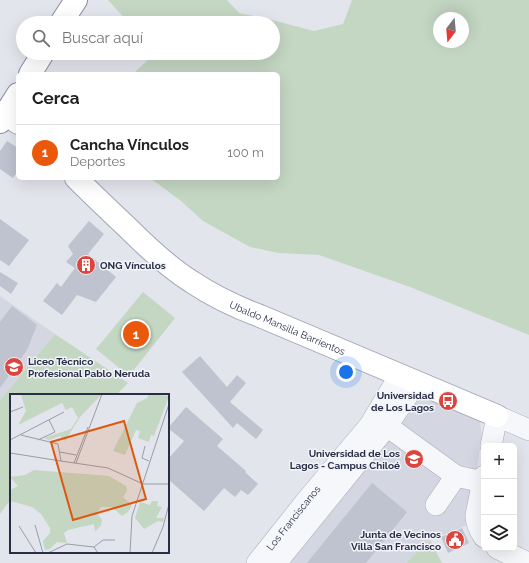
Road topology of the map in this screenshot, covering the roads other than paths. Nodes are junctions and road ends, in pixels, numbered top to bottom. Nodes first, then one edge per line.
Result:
1 (76, 0) edge
2 (66, 16) edge
3 (39, 60) edge
4 (31, 72) edge
5 (16, 98) edge
6 (6, 117) edge
7 (78, 180) edge
8 (408, 378) junction
9 (497, 416) junction
10 (387, 426) junction
11 (529, 430) edge
12 (491, 443) edge
13 (456, 476) junction
14 (481, 479) edge
15 (481, 489) edge
16 (436, 505) dead end
17 (481, 532) edge
18 (503, 551) edge
19 (257, 563) edge
20 (276, 563) edge
21 (528, 563) edge

1 - 2 main road
3 - 4 main road
5 - 6 main road
7 - 8 main road, Ubaldo Mansilla Barrientos
8 - 9 main road, Ubaldo Mansilla Barrientos
8 - 10 street
8 - 19 street, Los Franciscanos
9 - 11 street, Ubaldo Mansilla Barrientos
9 - 12 street
10 - 13 street
10 - 20 street
13 - 14 street
13 - 16 street
15 - 17 street
18 - 21 street

